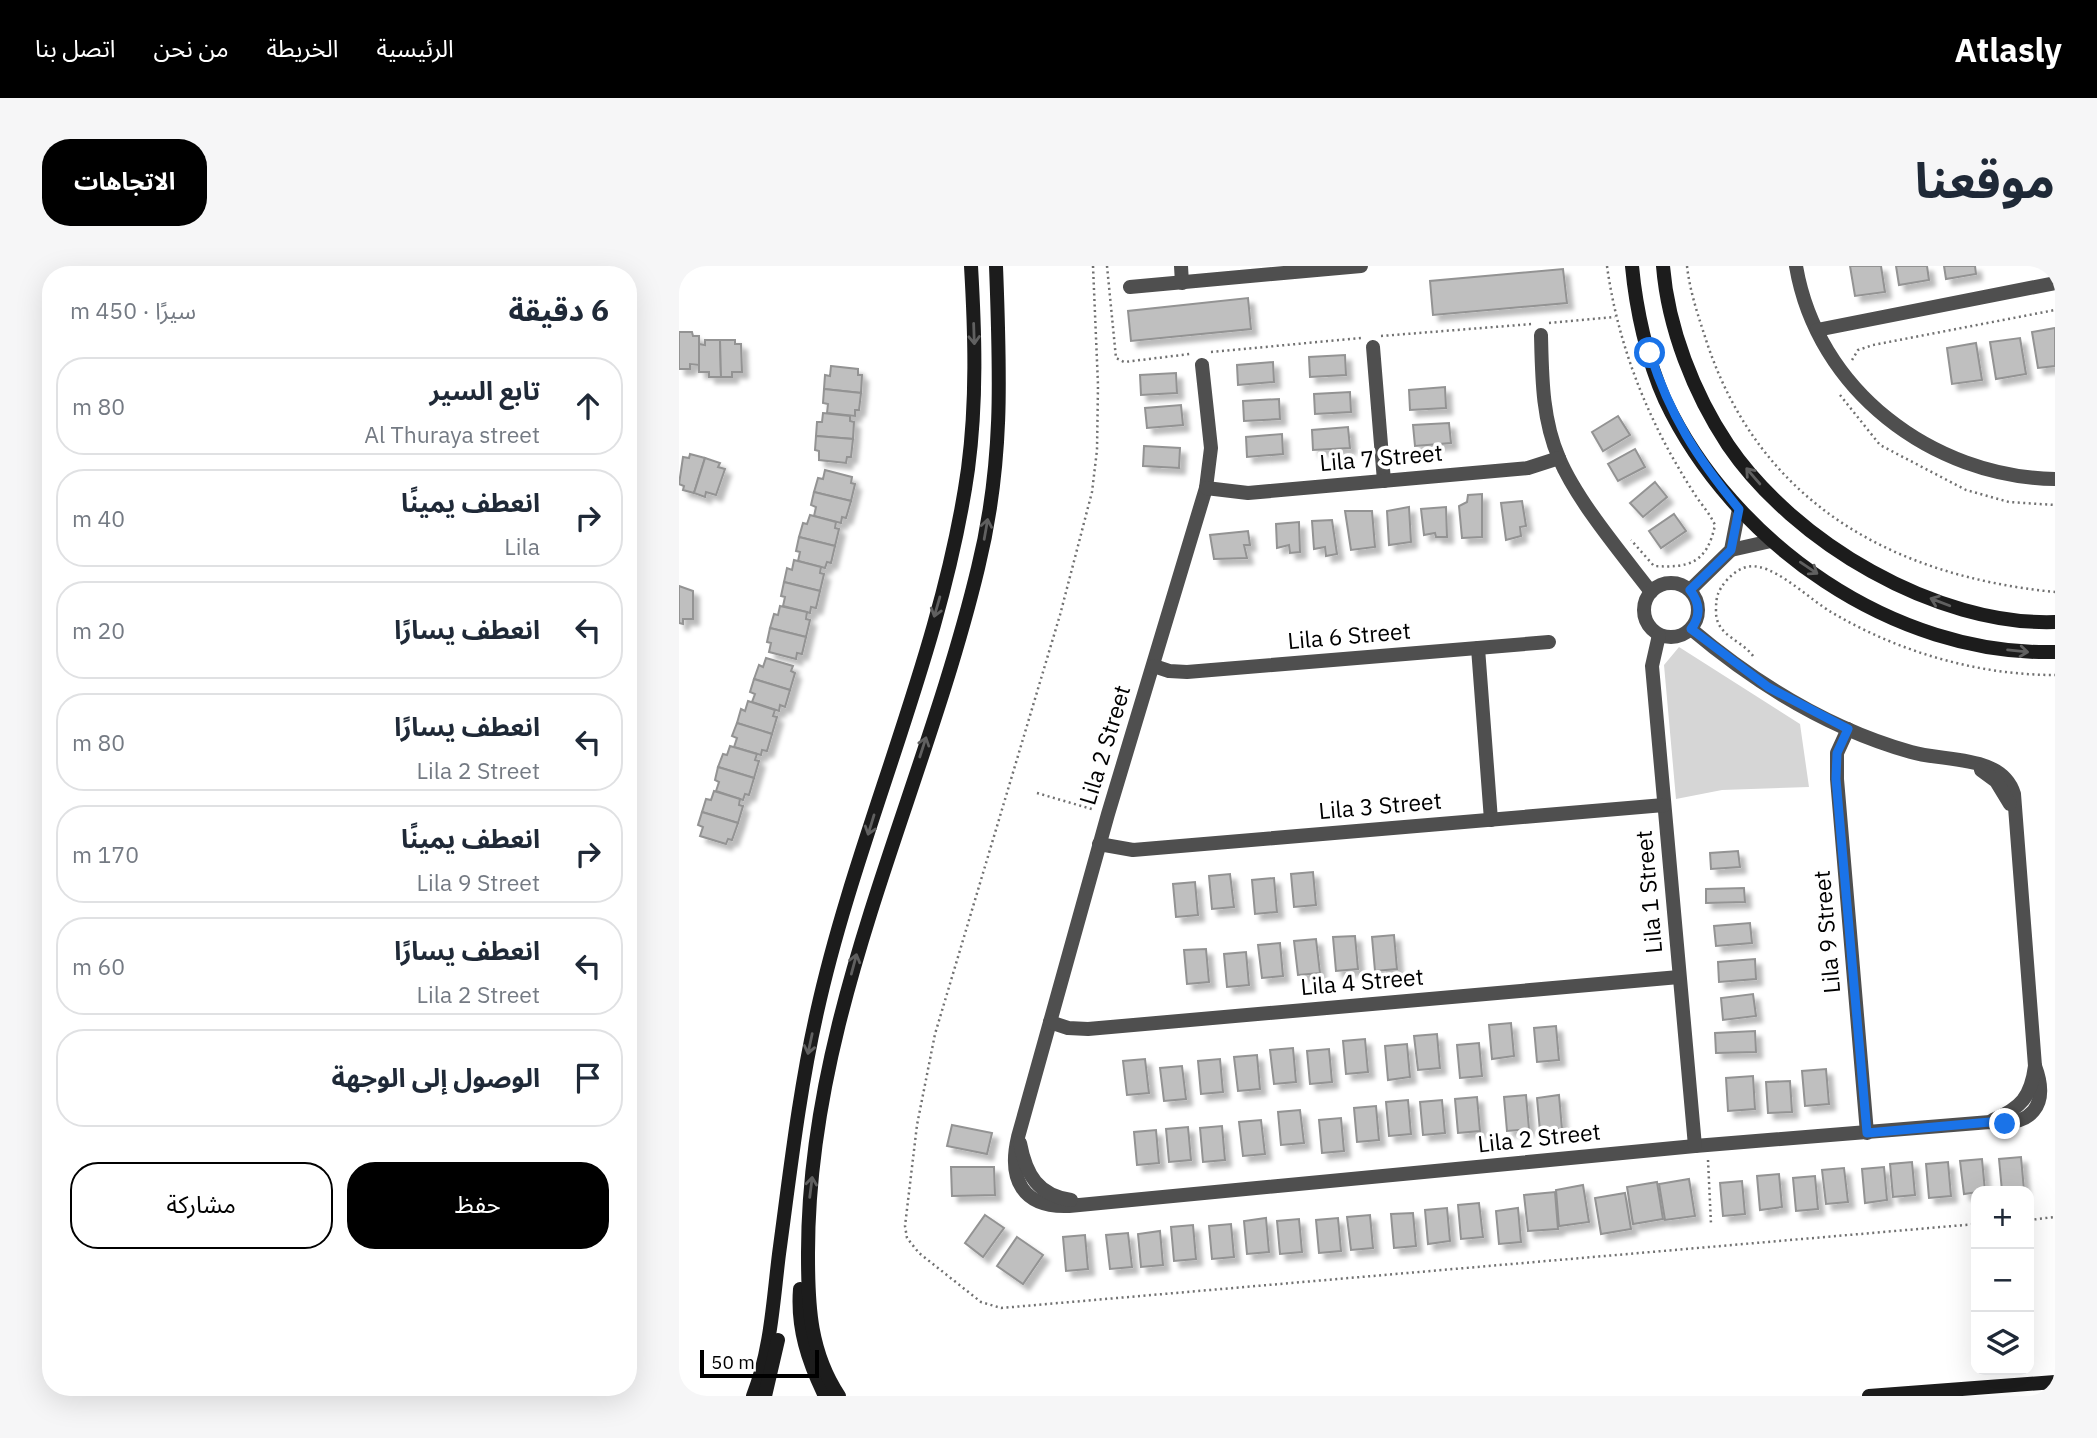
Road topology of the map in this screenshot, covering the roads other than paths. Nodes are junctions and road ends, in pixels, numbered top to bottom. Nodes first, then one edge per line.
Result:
1 (971, 266) edge
2 (996, 266) edge
3 (1181, 266) edge
4 (1361, 266) edge
5 (1632, 266) edge
6 (1663, 266) edge
7 (1796, 266) edge
8 (1182, 283) junction
9 (2055, 283) edge
10 (1130, 287) dead end
11 (1817, 331) junction
12 (1541, 335) dead end
13 (1373, 347) dead end
14 (1202, 357) road end
15 (1559, 458) junction
16 (2055, 479) edge
17 (1384, 481) junction
18 (1206, 488) junction
19 (1739, 509) junction
20 (1771, 541) junction
21 (1731, 550) junction
22 (1690, 590) junction
23 (1651, 592) junction
24 (2055, 622) edge
25 (1691, 629) junction
26 (1659, 635) junction
27 (1549, 642) dead end
28 (1478, 648) junction
29 (2055, 652) edge
30 (1154, 666) junction
31 (1848, 729) junction
32 (1664, 805) junction
33 (1491, 820) junction
34 (1099, 844) junction
35 (1679, 976) junction
36 (1049, 1022) junction
37 (1867, 1133) junction
38 (1701, 1146) junction
39 (785, 1214) junction
40 (808, 1217) junction
41 (774, 1293) junction
42 (2055, 1382) edge
43 (753, 1396) edge
44 (765, 1396) edge
45 (825, 1396) edge
46 (839, 1396) edge
47 (1869, 1396) edge

1 -> 39 street
40 -> 2 street
3 - 8 street
4 - 8 street
5 - 19 street
24 -> 6 street
7 - 11 street
8 - 10 street
9 - 11 street
11 - 16 street
12 - 15 street
13 - 17 street
14 - 18 street, Lila 2 Street
15 - 17 street, Lila 7 Street
15 - 23 street
17 - 18 street, Lila 7 Street
18 - 30 street, Lila 2 Street
19 - 20 street
19 - 21 street
20 - 21 street
20 -> 29 street
21 - 22 street
22 - 23 street
22 - 25 street
23 - 26 street
25 - 26 street
25 - 31 street, Lila 2 Street
26 - 32 street, Lila 1 Street
27 - 28 street, Lila 6 Street
28 - 30 street, Lila 6 Street
28 - 33 street
30 - 34 street, Lila 2 Street
31 - 37 street, Lila 9 Street
31 - 37 street, Lila 2 Street
32 - 33 street, Lila 3 Street
32 - 35 street, Lila 1 Street
33 - 34 street, Lila 3 Street
34 - 36 street, Lila 2 Street
35 - 36 street, Lila 4 Street
35 - 38 street, Lila 1 Street
36 - 38 street, Lila 2 Street
37 - 38 street, Lila 2 Street
39 - 40 street
39 - 41 street
40 - 45 street
40 - 46 street
41 - 43 street
41 - 44 street
42 - 47 street

